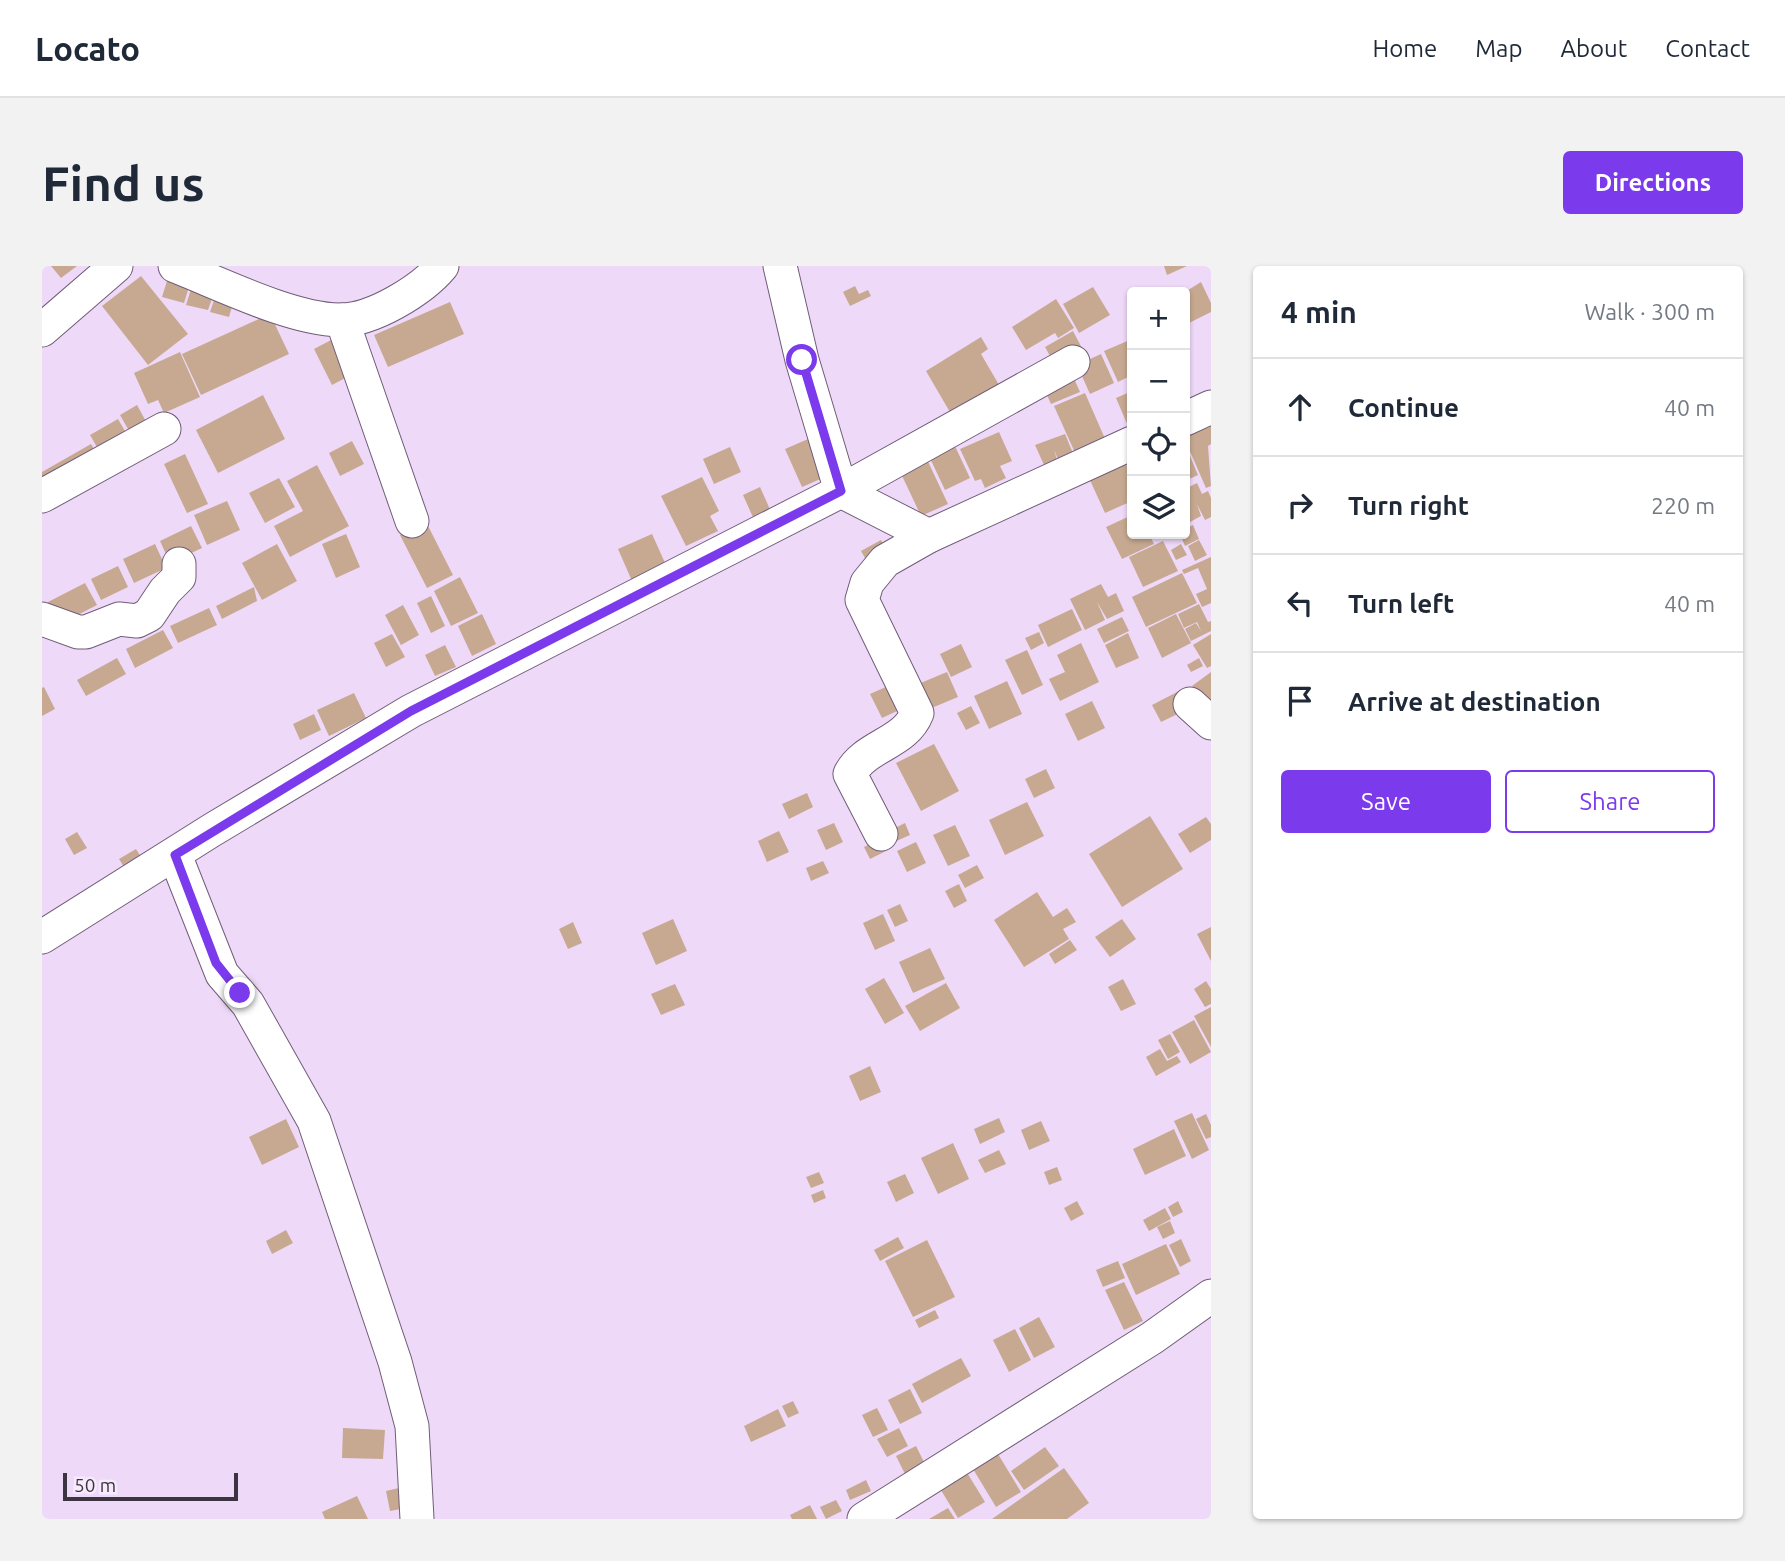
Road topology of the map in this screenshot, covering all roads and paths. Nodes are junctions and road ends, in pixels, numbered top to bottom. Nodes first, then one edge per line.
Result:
1 (116, 266) edge
2 (175, 266) edge
3 (443, 266) edge
4 (779, 266) edge
5 (342, 320) junction
6 (42, 330) edge
7 (1073, 362) dead end
8 (1211, 407) edge
9 (1190, 417) edge
10 (164, 429) dead end
11 (1127, 445) edge
12 (841, 491) junction
13 (42, 496) edge
14 (412, 522) dead end
15 (929, 536) junction
16 (179, 564) dead end
17 (42, 619) edge
18 (881, 834) dead end
19 (175, 855) junction
20 (42, 937) edge
21 (1211, 1296) edge
22 (903, 1509) edge
23 (417, 1519) edge
24 (864, 1519) edge

1 - 6 street
2 - 5 street
3 - 5 street
4 - 12 street
5 - 14 street
7 - 12 street
8 - 9 street
10 - 13 street
11 - 15 street
12 - 15 street
12 - 19 street
15 - 18 street
16 - 17 street
19 - 20 street
19 - 23 street
21 - 22 street
22 - 24 street

